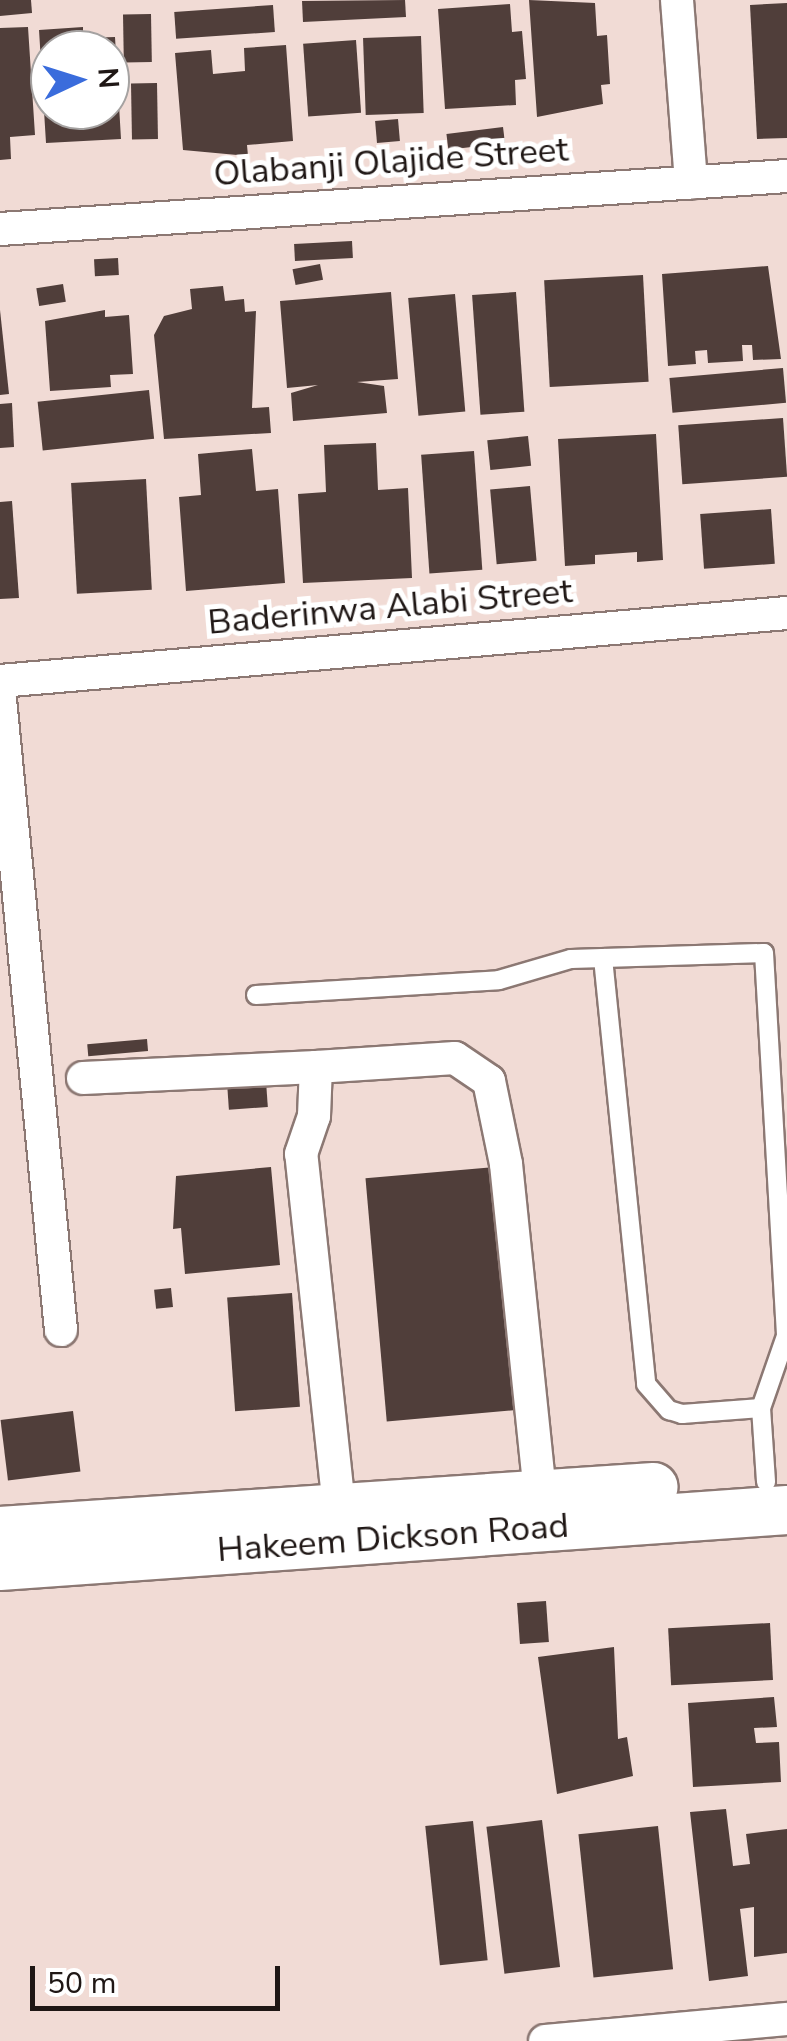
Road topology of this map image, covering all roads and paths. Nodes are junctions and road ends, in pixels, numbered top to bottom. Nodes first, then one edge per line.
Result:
1 (678, 0) edge
2 (787, 176) edge
3 (691, 182) junction
4 (0, 228) edge
5 (787, 614) edge
6 (0, 680) edge
7 (0, 699) edge
8 (603, 958) junction
9 (256, 995) dead end
10 (316, 1066) junction
11 (83, 1078) dead end
12 (62, 1330) dead end
13 (761, 1408) junction
14 (780, 1491) edge
15 (540, 1493) junction
16 (340, 1507) junction
17 (0, 1531) edge
18 (0, 1566) edge
19 (787, 2020) edge
20 (545, 2041) edge

1 - 3 street
2 - 3 street, Olabanji Olajide Street
3 - 4 street, Olabanji Olajide Street
5 - 6 street, Baderinwa Alabi Street
7 - 12 street
8 - 9 lane
8 - 13 lane
8 - 13 lane
10 - 11 street
10 - 15 street
10 - 16 street
13 - 14 lane
14 - 15 main road, Hakeem Dickson Road
14 - 18 main road, Hakeem Dickson Road
15 - 16 main road, Hakeem Dickson Road
16 - 17 main road, Hakeem Dickson Road
19 - 20 street

